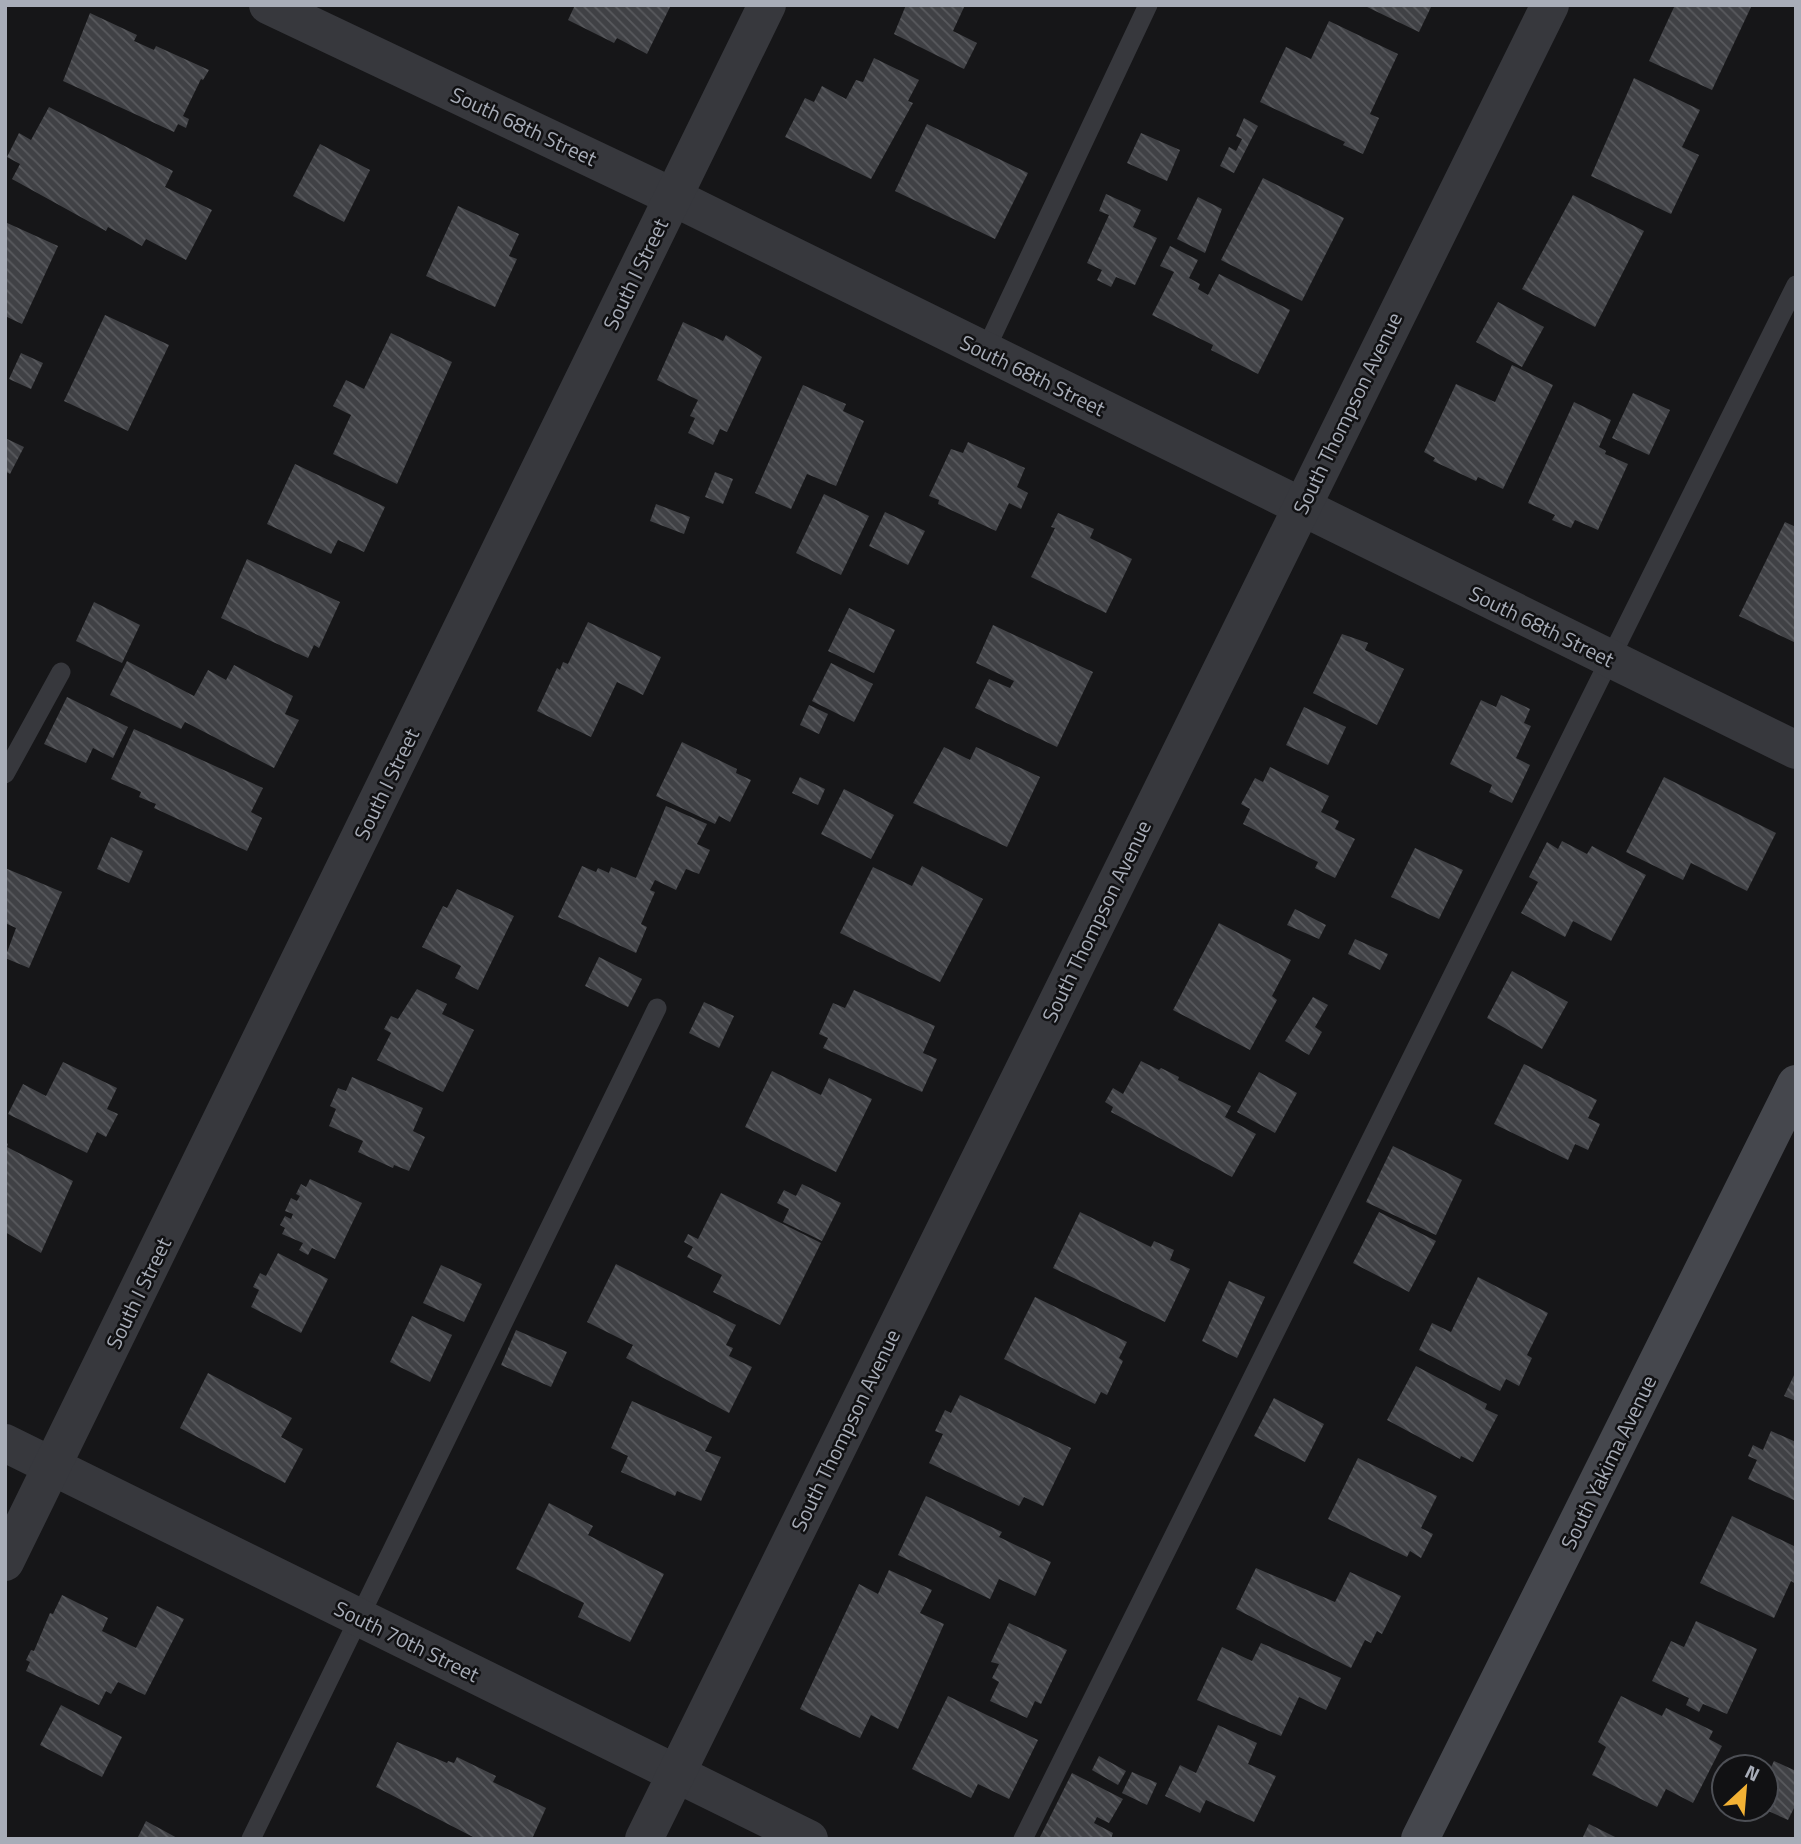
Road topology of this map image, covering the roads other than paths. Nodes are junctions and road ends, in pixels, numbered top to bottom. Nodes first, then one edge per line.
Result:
1 (268, 5) edge
2 (767, 5) edge
3 (1148, 5) edge
4 (1550, 5) edge
5 (673, 197) junction
6 (1796, 285) edge
7 (985, 351) junction
8 (1300, 507) junction
9 (1610, 659) junction
10 (61, 672) dead end
11 (1796, 750) edge
12 (5, 774) edge
13 (657, 1007) dead end
14 (1796, 1084) edge
15 (5, 1443) edge
16 (53, 1466) junction
17 (5, 1562) edge
18 (359, 1617) junction
19 (676, 1774) junction
20 (251, 1839) edge
21 (644, 1839) edge
22 (808, 1839) edge
23 (1023, 1839) edge
24 (1420, 1839) edge

1 - 5 street, South 68th Street
2 - 5 street, South I Street
3 - 7 lane
4 - 8 street, South Thompson Avenue
5 - 7 street, South 68th Street
5 - 16 street, South I Street
6 - 9 lane
7 - 8 street, South 68th Street
8 - 9 street, South 68th Street
8 - 19 street, South Thompson Avenue
9 - 11 street, South 68th Street
9 - 23 lane
10 - 12 lane
13 - 18 lane
14 - 24 main road, South Yakima Avenue
15 - 16 street, South 70th Street
16 - 17 street, South I Street
16 - 18 street, South 70th Street
18 - 19 street, South 70th Street
18 - 20 lane
19 - 21 street, South Thompson Avenue
19 - 22 street, South 70th Street

